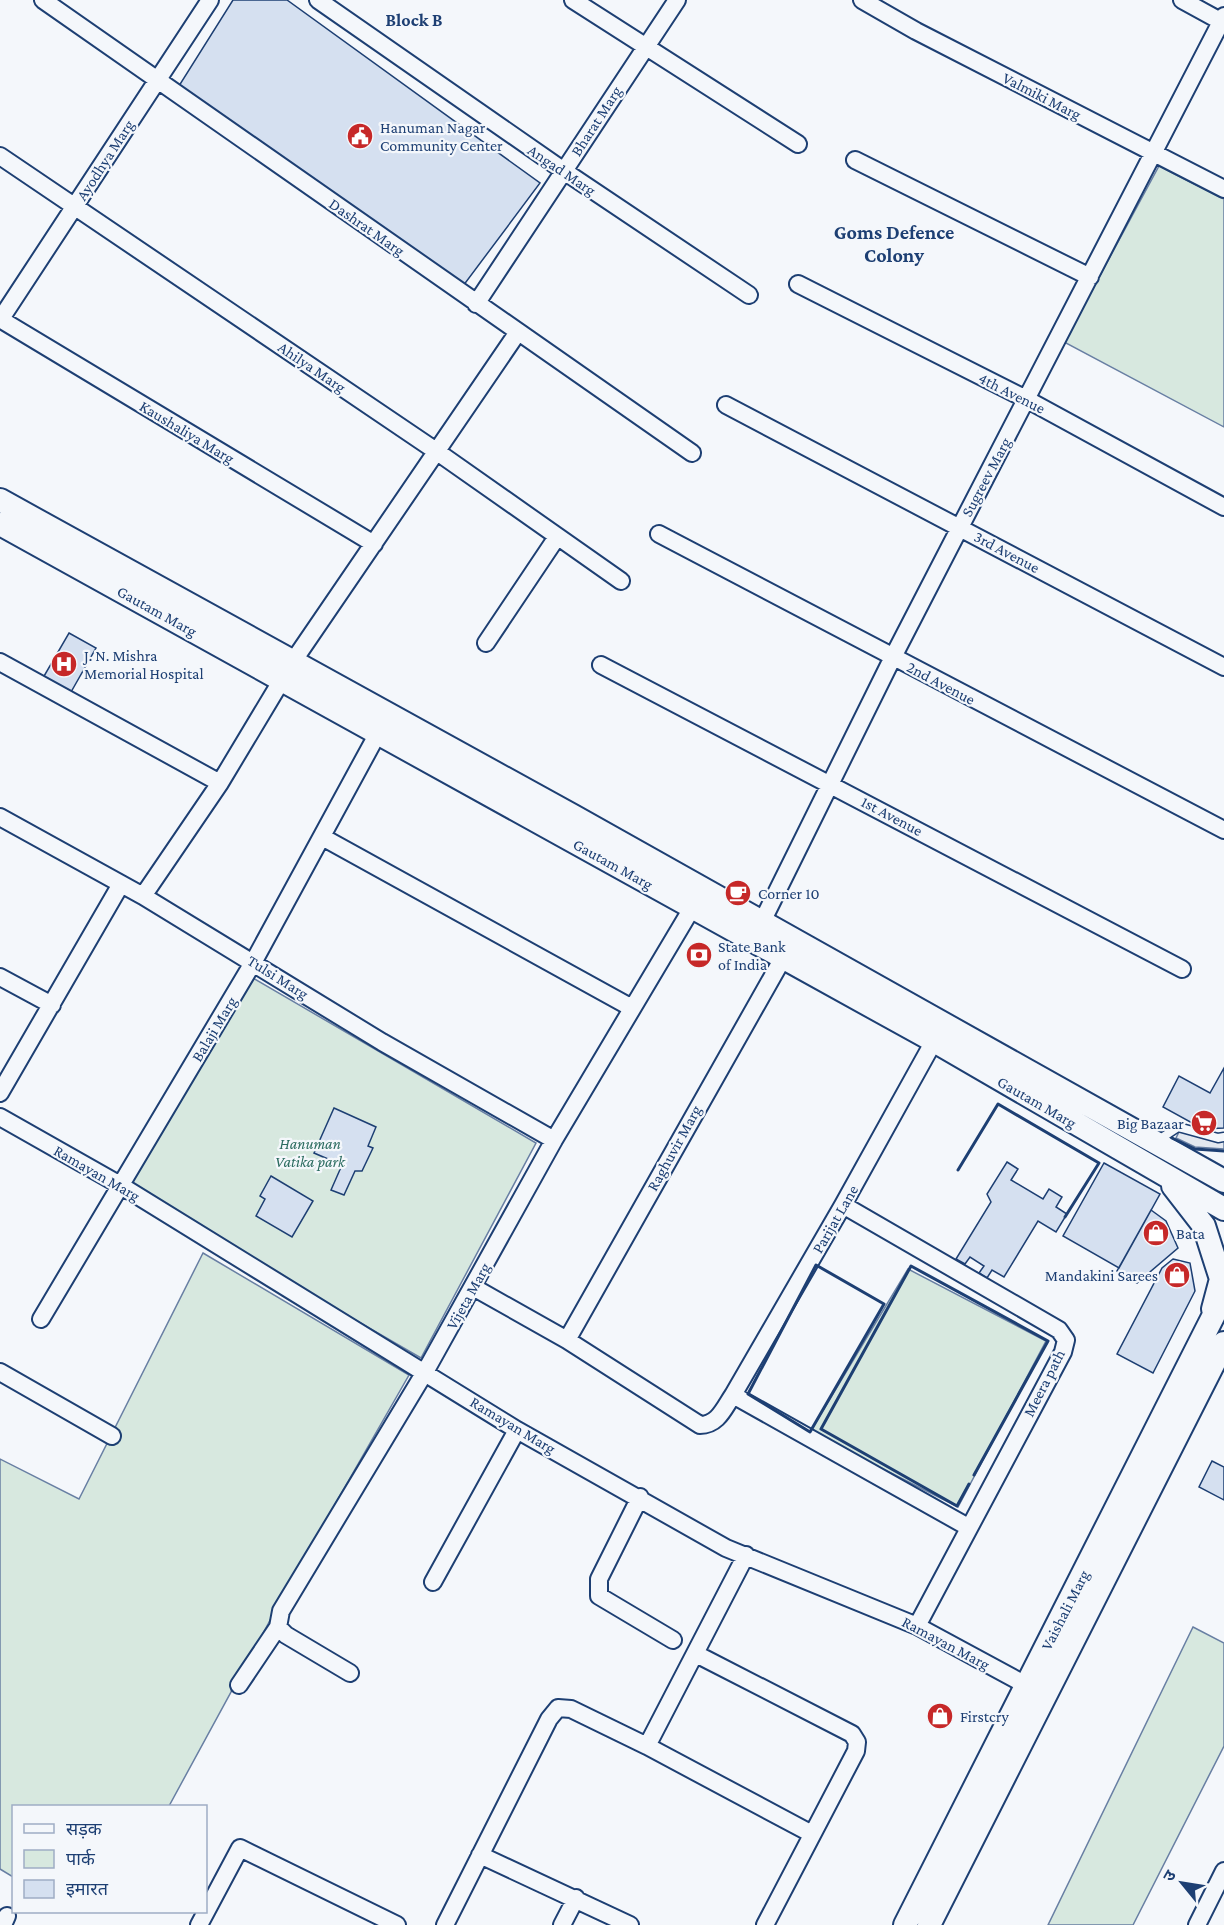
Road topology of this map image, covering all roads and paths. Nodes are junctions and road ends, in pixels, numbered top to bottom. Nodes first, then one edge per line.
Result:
1 (43, 0) edge
2 (210, 0) edge
3 (318, 0) edge
4 (573, 0) edge
5 (677, 0) edge
6 (862, 0) edge
7 (1182, 0) edge
8 (1223, 20) edge
9 (645, 47) junction
10 (158, 79) junction
11 (798, 144) dead end
12 (1153, 153) junction
13 (0, 156) edge
14 (855, 160) dead end
15 (564, 171) junction
16 (1224, 189) edge
17 (75, 207) junction
18 (1090, 277) junction
19 (798, 285) dead end
20 (749, 296) dead end
21 (476, 304) junction
22 (0, 320) edge
23 (518, 332) junction
24 (1026, 399) junction
25 (726, 405) dead end
26 (436, 451) junction
27 (692, 453) dead end
28 (0, 500) edge
29 (1224, 507) edge
30 (0, 524) edge
31 (960, 527) junction
32 (660, 534) dead end
33 (558, 537) junction
34 (374, 544) junction
35 (621, 581) dead end
36 (486, 643) dead end
37 (893, 657) junction
38 (0, 662) edge
39 (601, 665) dead end
40 (1224, 667) edge
41 (287, 671) junction
42 (378, 733) junction
43 (220, 783) junction
44 (832, 785) junction
45 (0, 817) edge
46 (1224, 830) edge
47 (324, 838) junction
48 (121, 884) junction
49 (143, 896) junction
50 (697, 898) junction
51 (758, 932) junction
52 (783, 958) junction
53 (254, 961) junction
54 (1182, 969) dead end
55 (0, 977) edge
56 (52, 1005) junction
57 (632, 1008) junction
58 (934, 1041) junction
59 (0, 1093) edge
60 (0, 1117) edge
61 (1224, 1137) edge
62 (554, 1140) junction
63 (1154, 1143) junction
64 (1180, 1157) junction
65 (1224, 1165) edge
66 (1167, 1178) junction
67 (1224, 1181) edge
68 (120, 1185) junction
69 (843, 1205) junction
70 (1224, 1209) edge
71 (473, 1287) junction
72 (1224, 1295) edge
73 (41, 1319) dead end
74 (567, 1340) junction
75 (1215, 1344) edge
76 (0, 1372) edge
77 (425, 1372) junction
78 (733, 1395) junction
79 (517, 1430) junction
80 (112, 1436) dead end
81 (640, 1497) junction
82 (968, 1527) junction
83 (746, 1555) junction
84 (433, 1582) dead end
85 (917, 1626) junction
86 (278, 1627) junction
87 (673, 1640) dead end
88 (696, 1654) junction
89 (350, 1672) dead end
90 (238, 1685) dead end
91 (1036, 1691) junction
92 (647, 1746) junction
93 (812, 1834) junction
94 (480, 1855) junction
95 (1224, 1871) edge
96 (576, 1898) junction
97 (207, 1910) edge
98 (397, 1925) edge
99 (445, 1925) edge
100 (562, 1925) edge
101 (630, 1925) edge
102 (765, 1925) edge
103 (905, 1925) edge
104 (929, 1925) edge
105 (1197, 1925) edge

1 - 10 street, Dashrat Marg
2 - 10 street, Ayodhya Marg
3 - 15 street, Angad Marg
4 - 9 street
5 - 9 street, Bharat Marg
6 - 12 street, Valmiki Marg
7 - 8 street
8 - 12 street, Sugreev Marg
9 - 11 street
9 - 15 street, Bharat Marg
10 - 17 street, Ayodhya Marg
10 - 21 street, Dashrat Marg
12 - 16 street, Valmiki Marg
12 - 18 street, Sugreev Marg
13 - 17 street, Ahilya Marg
14 - 18 street
15 - 20 street, Angad Marg
15 - 21 street, Bharat Marg
17 - 22 street, Ayodhya Marg
17 - 26 street, Ahilya Marg
18 - 24 street, Sugreev Marg
19 - 24 street, 4th Avenue
21 - 23 street, Dashrat Marg
22 - 34 street, Kaushaliya Marg
23 - 26 street
23 - 27 street, Dashrat Marg
24 - 29 street, 4th Avenue
24 - 31 street, Sugreev Marg
25 - 31 street, 3rd Avenue
26 - 33 street, Ahilya Marg
26 - 34 street
28 - 41 street, Gautam Marg
30 - 41 street, Gautam Marg
31 - 37 street, Sugreev Marg
31 - 40 street, 3rd Avenue
32 - 37 street, 2nd Avenue
33 - 35 street, Ahilya Marg
33 - 36 street
34 - 41 street
37 - 44 street, Sugreev Marg
37 - 46 street, 2nd Avenue
38 - 43 street
39 - 44 street, 1st Avenue
41 - 42 street, Gautam Marg
41 - 43 street
41 - 50 street, Gautam Marg
42 - 47 street, Balaji Marg
42 - 50 street, Gautam Marg
43 - 49 street
44 - 51 street, Sugreev Marg
44 - 54 street, 1st Avenue
45 - 48 street, Tulsi Marg
47 - 53 street, Balaji Marg
47 - 57 street
48 - 49 street, Tulsi Marg
48 - 56 street
49 - 53 street, Tulsi Marg
50 - 51 street, Gautam Marg
50 - 57 street, Vijeta Marg
51 - 52 street, Gautam Marg
51 - 63 street, Gautam Marg
52 - 58 street, Gautam Marg
52 - 74 street, Raghuvir Marg
53 - 62 street, Tulsi Marg
53 - 68 street, Balaji Marg
55 - 56 street
56 - 59 street
57 - 62 street, Vijeta Marg
58 - 66 street, Gautam Marg
58 - 69 street, Parijat Lane
60 - 68 street, Ramayan Marg
61 - 63 lane
62 - 71 street, Vijeta Marg
63 - 64 street, Gautam Marg
64 - 65 street
64 - 67 street, Gautam Marg
66 - 70 street, Gautam Marg
66 - 75 street
68 - 73 street, Balaji Marg
68 - 77 street, Ramayan Marg
69 - 78 street, Parijat Lane
69 - 82 street, Meera path
71 - 74 street
71 - 77 street, Vijeta Marg
72 - 75 street, Vaishali Marg
74 - 78 street, Parijat Lane
75 - 91 street, Vaishali Marg
76 - 80 street
77 - 79 street, Ramayan Marg
77 - 86 street, Vijeta Marg
78 - 82 street
79 - 81 street, Ramayan Marg
79 - 84 street
81 - 83 street, Ramayan Marg
81 - 87 street
82 - 85 street, Meera path
83 - 85 street, Ramayan Marg
83 - 88 street
85 - 91 street, Ramayan Marg
86 - 89 street
86 - 90 street, Vijeta Marg
88 - 92 street
88 - 93 street
91 - 103 street, Vaishali Marg
91 - 104 street, Vaishali Marg
92 - 93 street
92 - 94 street
93 - 102 street
94 - 96 street
94 - 99 street
95 - 105 street
96 - 100 street
96 - 101 street
97 - 98 street

